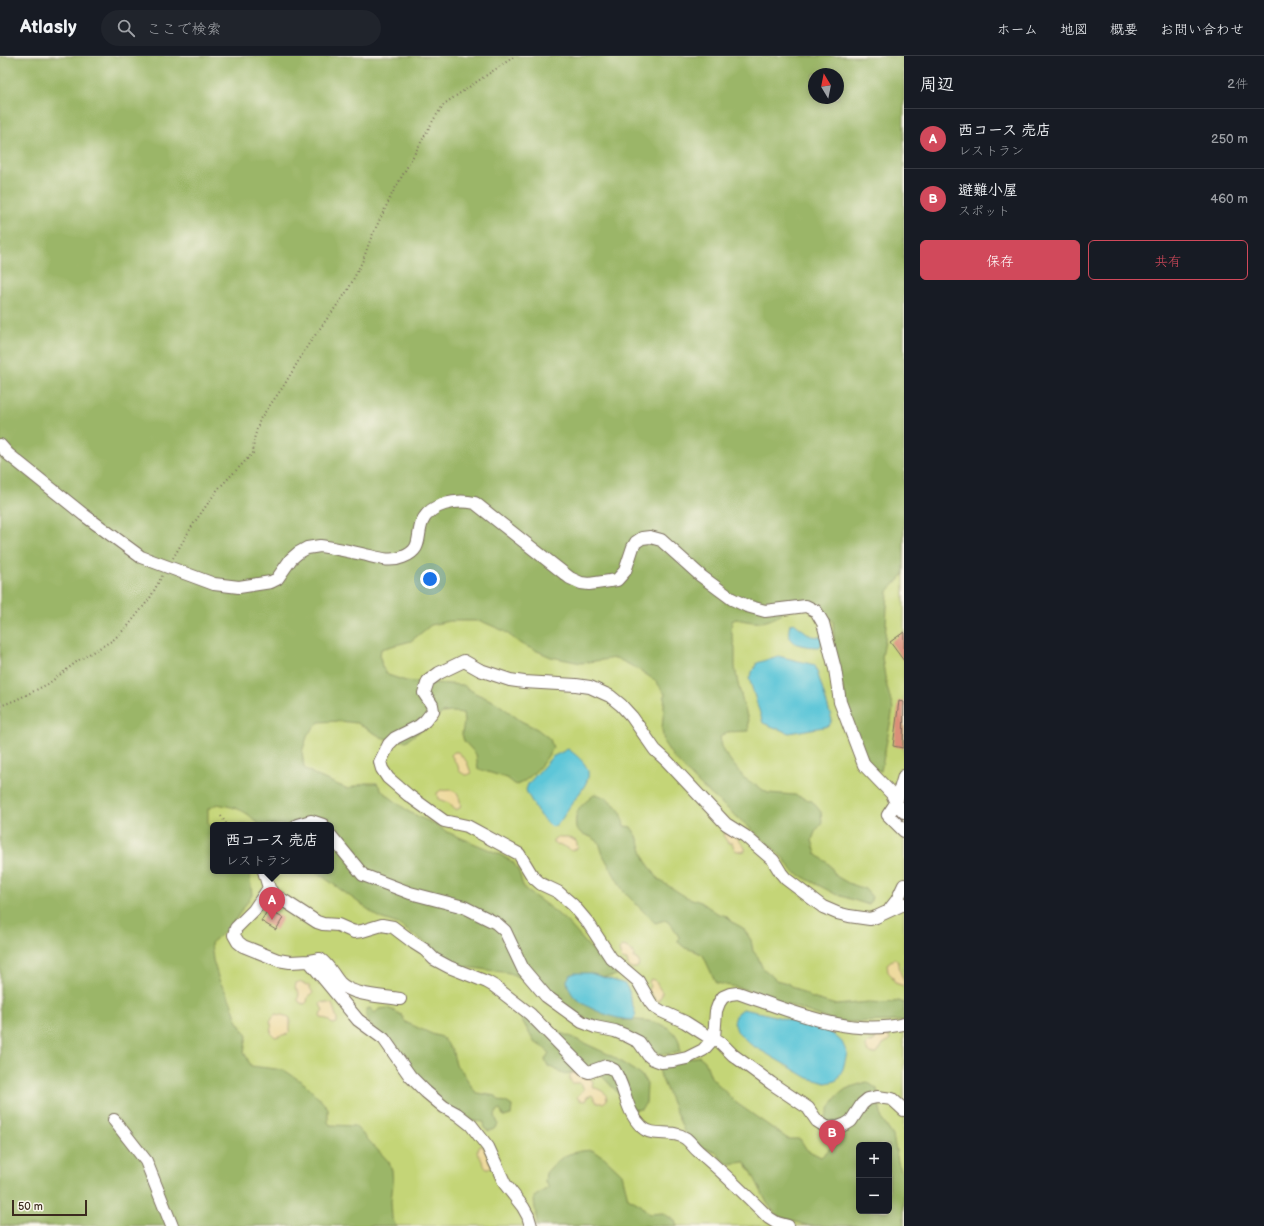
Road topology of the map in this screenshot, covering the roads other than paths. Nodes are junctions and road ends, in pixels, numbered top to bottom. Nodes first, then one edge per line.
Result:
1 (0, 445) edge
2 (904, 776) edge
3 (900, 808) edge
4 (904, 831) edge
5 (334, 840) edge
6 (265, 874) edge
7 (904, 885) edge
8 (269, 888) junction
9 (904, 904) edge
10 (888, 912) junction
11 (309, 961) junction
12 (400, 999) dead end
13 (904, 1024) edge
14 (714, 1038) junction
15 (904, 1110) edge
16 (114, 1120) dead end
17 (172, 1226) edge
18 (531, 1226) edge
19 (788, 1226) edge

1 - 3 street
2 - 3 street
3 - 4 street
5 - 14 street
6 - 8 street
7 - 10 street
8 - 11 street
8 - 19 street
9 - 10 street
10 - 14 street
11 - 12 street
11 - 18 street
13 - 14 street
14 - 15 street
16 - 17 street

